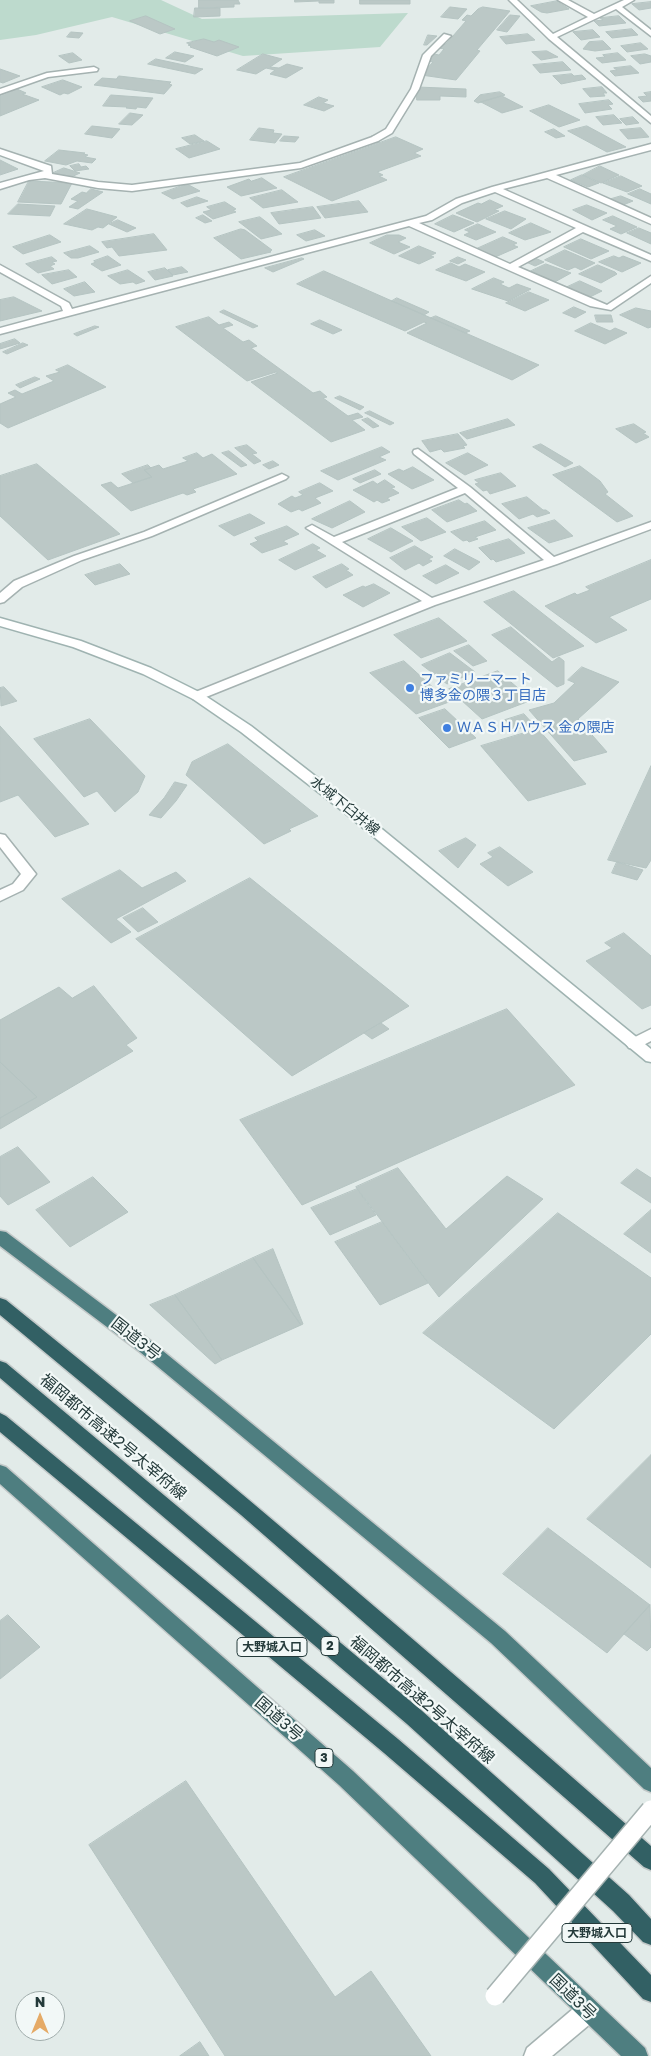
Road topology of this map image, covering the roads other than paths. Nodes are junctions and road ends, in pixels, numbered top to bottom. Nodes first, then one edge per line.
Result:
1 (513, 0) edge
2 (562, 0) edge
3 (630, 0) edge
4 (617, 6) junction
5 (594, 17) junction
6 (651, 34) edge
7 (446, 36) dead end
8 (552, 37) junction
9 (94, 69) dead end
10 (0, 92) edge
11 (651, 120) edge
12 (651, 147) edge
13 (0, 152) edge
14 (44, 175) junction
15 (548, 175) junction
16 (0, 186) edge
17 (496, 189) junction
18 (651, 212) edge
19 (641, 216) junction
20 (651, 220) edge
21 (410, 223) junction
22 (583, 228) junction
23 (651, 258) edge
24 (0, 268) edge
25 (510, 268) junction
26 (651, 279) edge
27 (68, 313) junction
28 (0, 331) edge
29 (418, 452) dead end
30 (282, 477) dead end
31 (466, 489) junction
32 (651, 525) edge
33 (312, 528) dead end
34 (334, 541) junction
35 (553, 562) junction
36 (0, 599) edge
37 (431, 602) junction
38 (0, 622) edge
39 (197, 696) junction
40 (0, 838) edge
41 (0, 896) edge
42 (651, 1034) edge
43 (634, 1044) junction
44 (651, 1057) edge
45 (0, 1237) edge
46 (0, 1305) edge
47 (0, 1368) edge
48 (0, 1421) edge
49 (0, 1473) edge
50 (651, 1782) edge
51 (651, 1810) edge
52 (651, 1860) edge
53 (651, 1934) edge
54 (651, 1991) edge
55 (496, 1996) dead end
56 (588, 2011) junction
57 (535, 2056) edge
58 (637, 2056) edge

1 - 8 street
2 - 5 street
3 - 4 street
4 - 5 street
4 - 6 street
5 - 8 street
7 - 14 street
8 - 11 street
9 - 10 street
12 - 15 street
13 - 14 street
14 - 16 street
15 - 17 street
15 - 19 street
17 - 21 street
17 - 22 street
18 - 19 street
19 - 20 street
21 - 25 street
21 - 27 street
22 - 23 street
22 - 25 street
24 - 27 street
25 - 26 street
27 - 28 street
29 - 31 street
30 - 36 street
31 - 34 street
31 - 35 street
32 - 35 street
33 - 34 street
34 - 37 street
35 - 37 street
37 - 39 street
38 - 39 street, 水城下臼井線
39 - 43 street, 水城下臼井線
40 - 41 street
42 - 43 street
43 - 44 street, 水城下臼井線
45 - 50 highway, 国道3号
46 - 52 highway
47 - 53 highway, 福岡都市高速2号太宰府線 / 2
48 - 54 highway, 大野城入口
49 - 56 highway, 国道3号 / 3
51 - 55 street, bridge
56 - 57 street
56 - 58 highway, 国道3号 / 3

